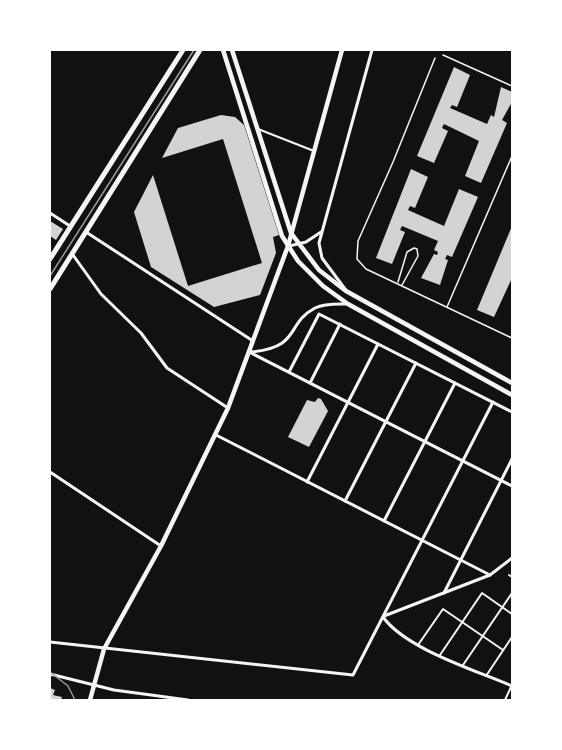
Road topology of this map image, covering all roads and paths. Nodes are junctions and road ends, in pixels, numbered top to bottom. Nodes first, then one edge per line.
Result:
1 (183, 50) edge
2 (200, 50) edge
3 (232, 50) edge
4 (342, 50) edge
5 (372, 50) edge
6 (223, 51) edge
7 (443, 55) dead end
8 (435, 58) dead end
9 (513, 86) edge
10 (256, 129) junction
11 (314, 151) junction
12 (513, 156) edge
13 (50, 213) edge
14 (70, 226) junction
15 (86, 231) junction
16 (321, 232) junction
17 (291, 233) junction
18 (299, 244) junction
19 (288, 246) junction
20 (71, 254) junction
21 (50, 258) edge
22 (398, 284) junction
23 (402, 286) junction
24 (50, 289) edge
25 (346, 291) junction
26 (348, 304) junction
27 (447, 308) junction
28 (340, 324) junction
29 (513, 338) edge
30 (253, 341) junction
31 (378, 344) junction
32 (249, 352) junction
33 (416, 363) junction
34 (289, 372) junction
35 (310, 383) junction
36 (455, 383) junction
37 (513, 383) edge
38 (513, 395) edge
39 (348, 402) junction
40 (493, 402) junction
41 (228, 408) junction
42 (513, 412) edge
43 (386, 422) junction
44 (216, 435) junction
45 (425, 442) junction
46 (513, 459) edge
47 (463, 461) junction
48 (50, 472) edge
49 (502, 481) junction
50 (307, 482) junction
51 (513, 486) edge
52 (345, 501) junction
53 (384, 521) junction
54 (422, 540) junction
55 (160, 546) junction
56 (512, 557) edge
57 (461, 560) junction
58 (490, 575) junction
59 (509, 575) dead end
60 (513, 578) edge
61 (513, 592) edge
62 (444, 593) junction
63 (503, 607) junction
64 (513, 614) edge
65 (383, 617) junction
66 (462, 622) junction
67 (483, 636) junction
68 (513, 637) edge
69 (50, 642) edge
70 (418, 646) junction
71 (104, 649) junction
72 (504, 650) junction
73 (440, 655) junction
74 (464, 665) junction
75 (50, 674) edge
76 (486, 676) junction
77 (94, 685) junction
78 (512, 686) edge
79 (166, 698) edge
80 (90, 700) edge
81 (188, 700) edge
82 (505, 700) edge

1 - 14 main road
2 - 15 main road
3 - 10 main road
4 - 11 main road
5 - 16 street
6 - 19 main road
7 - 9 lane
8 - 22 lane
10 - 11 street
10 - 17 main road
11 - 17 main road
12 - 27 lane
13 - 14 street
14 - 21 main road
15 - 20 main road
15 - 30 street
16 - 18 street
16 - 25 street
17 - 18 main road
17 - 19 main road
18 - 19 street
18 - 25 main road
19 - 26 main road
19 - 30 main road
20 - 24 main road
20 - 41 street
22 - 23 lane
22 - 23 lane
23 - 27 lane
25 - 37 main road
26 - 32 street
26 - 38 main road
27 - 29 lane
28 - 31 street
28 - 34 street
28 - 35 street
30 - 32 main road
31 - 33 street
31 - 39 street
32 - 34 street
32 - 41 main road
33 - 36 street
33 - 43 street
34 - 35 street
35 - 39 street
36 - 40 street
36 - 45 street
39 - 43 street
39 - 50 street
40 - 42 street
40 - 47 street
41 - 44 main road
43 - 45 street
43 - 52 street
44 - 50 street
44 - 55 main road
45 - 47 street
45 - 53 street
46 - 49 street
47 - 49 street
47 - 54 street
48 - 55 street
49 - 51 street
49 - 57 street
50 - 52 street
52 - 53 street
53 - 54 street
54 - 57 street
54 - 65 street
55 - 71 main road
56 - 58 street
57 - 58 street
57 - 62 street
58 - 62 street
59 - 60 street
61 - 63 street
62 - 65 street
63 - 64 street
63 - 66 street
63 - 67 street
65 - 70 street
65 - 71 street
66 - 67 street
66 - 70 street
66 - 73 street
67 - 72 street
67 - 74 street
68 - 72 street
69 - 71 street
70 - 73 street
71 - 77 main road
72 - 76 street
73 - 74 street
74 - 76 street
75 - 77 street
76 - 78 street
77 - 79 street
77 - 80 main road
78 - 82 street
79 - 81 street

